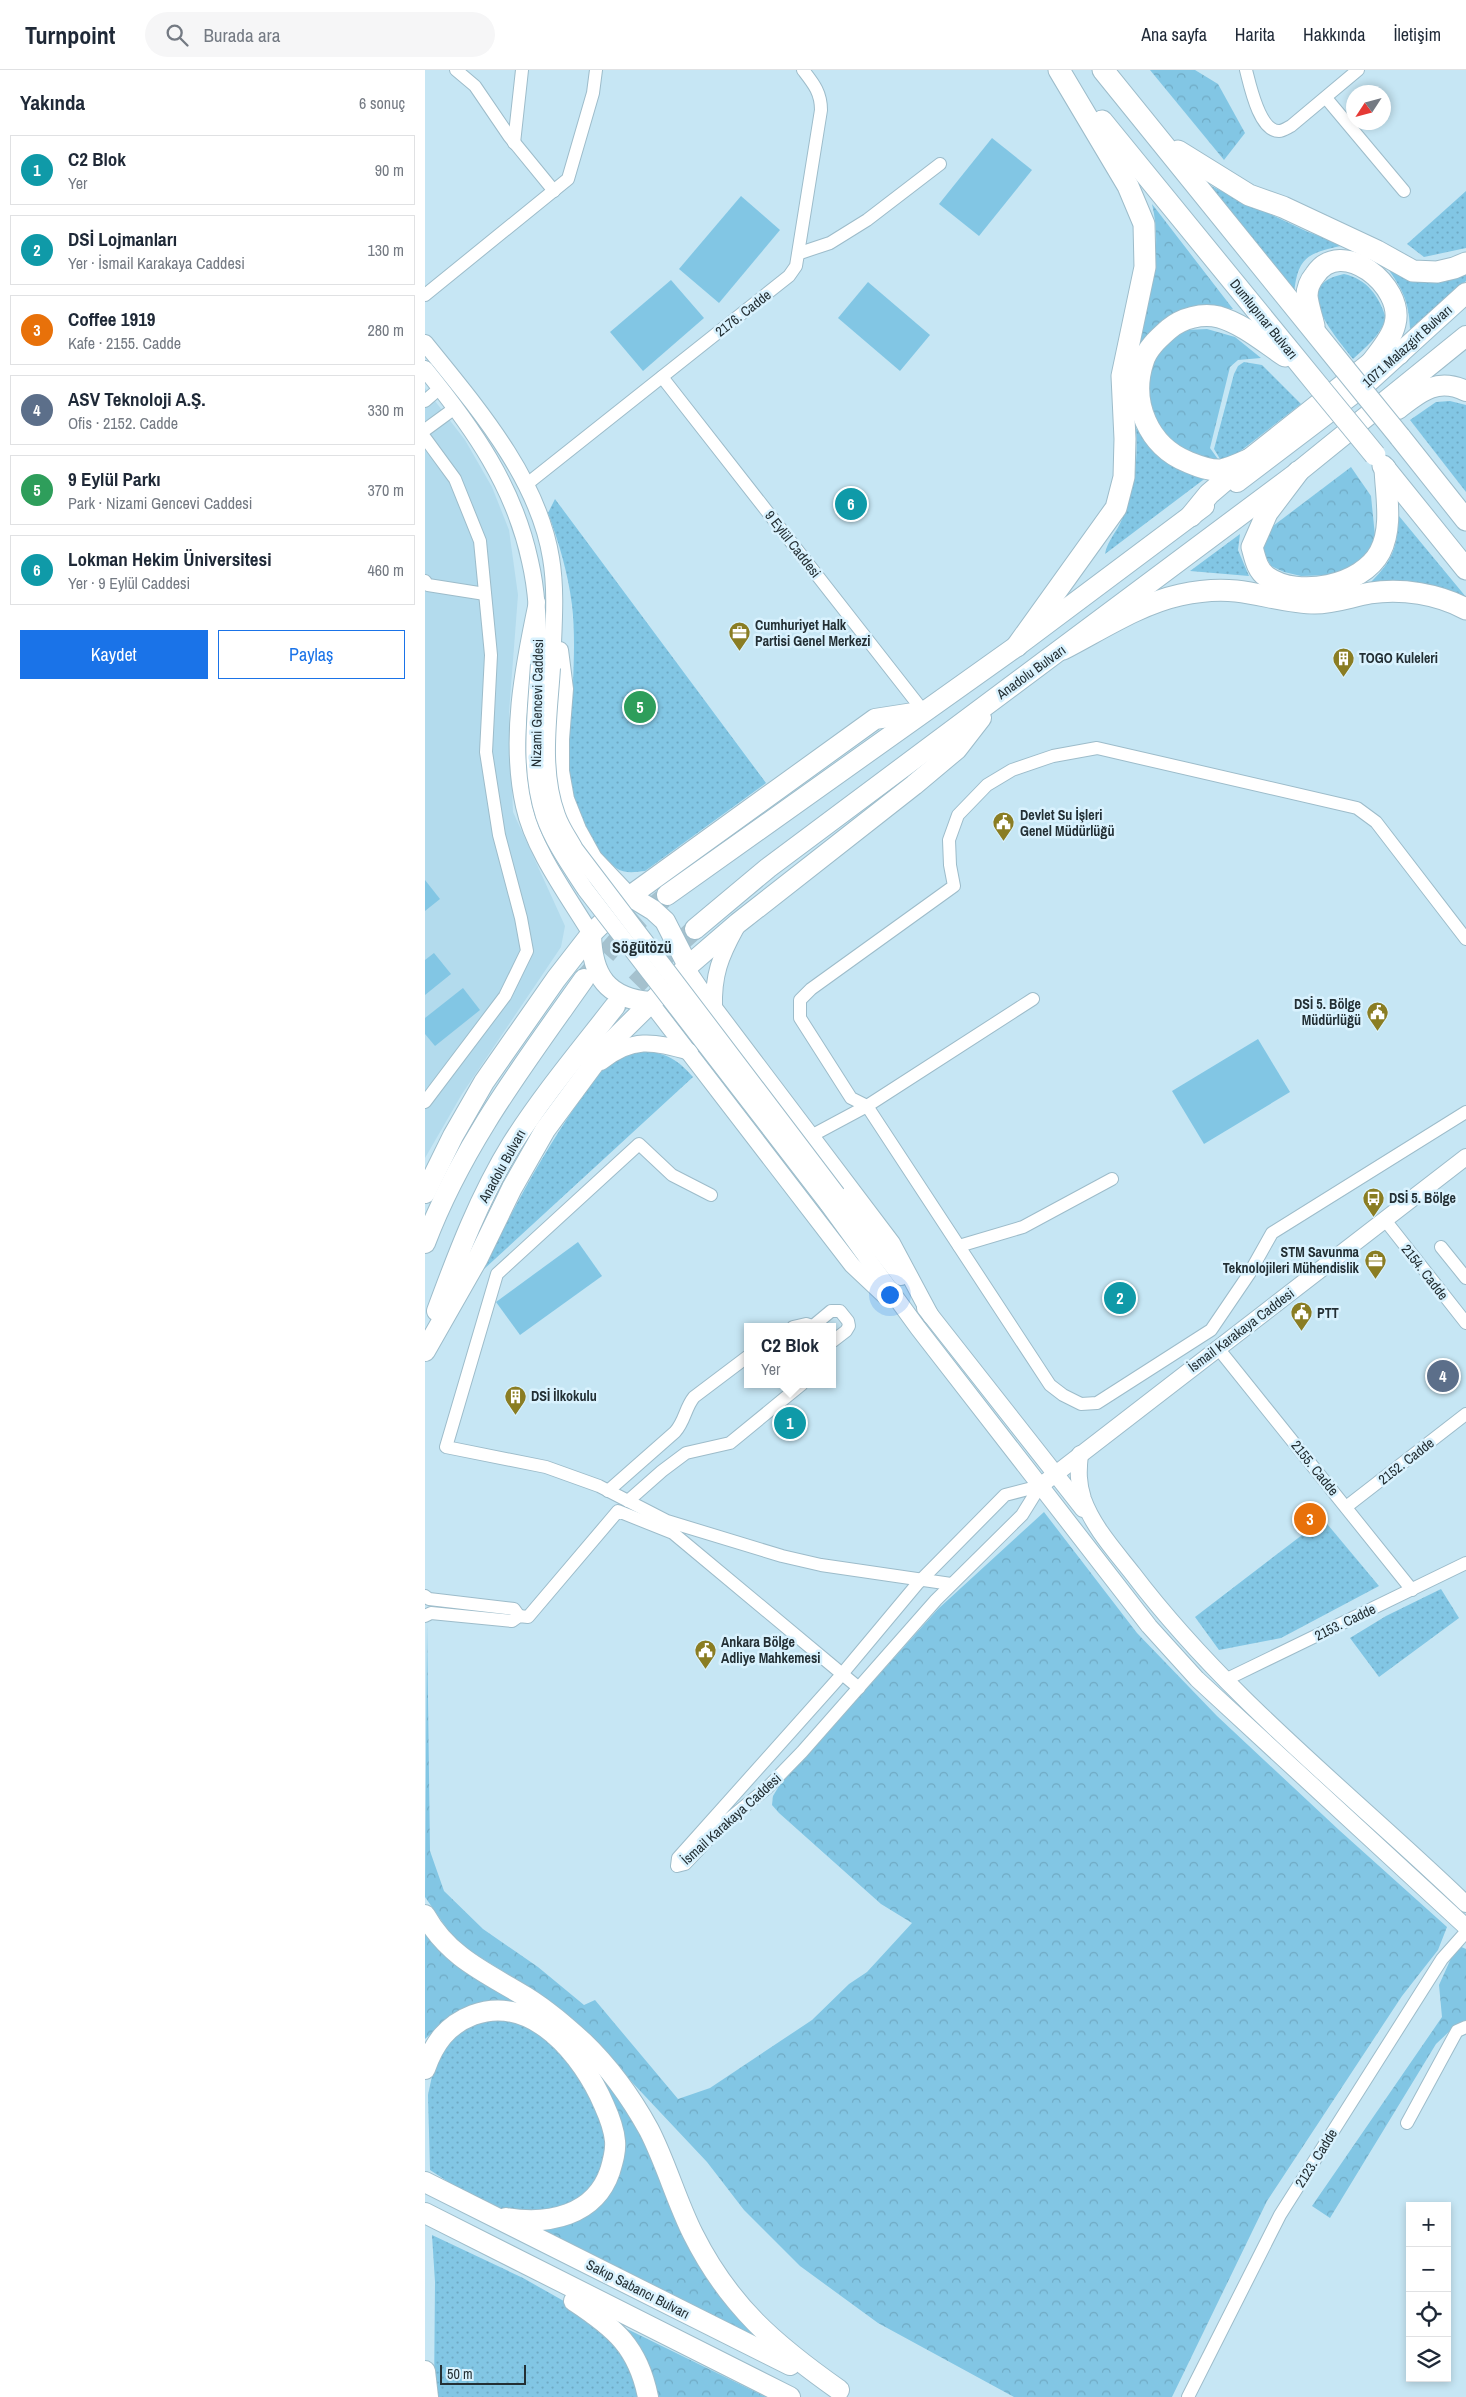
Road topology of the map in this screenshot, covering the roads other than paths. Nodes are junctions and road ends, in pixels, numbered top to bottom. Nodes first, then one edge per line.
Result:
1 (456, 70) edge
2 (522, 70) edge
3 (596, 70) edge
4 (803, 70) edge
5 (1060, 70) edge
6 (1103, 70) edge
7 (1246, 70) edge
8 (1358, 70) edge
9 (1327, 98) junction
10 (1161, 140) junction
11 (514, 143) junction
12 (940, 164) dead end
13 (554, 191) junction
14 (1404, 192) dead end
15 (800, 253) junction
16 (1466, 262) edge
17 (1466, 293) edge
18 (425, 295) edge
19 (1315, 332) junction
20 (1466, 336) edge
21 (425, 343) edge
22 (1399, 354) junction
23 (1437, 360) junction
24 (1371, 363) junction
25 (1303, 368) junction
26 (425, 370) edge
27 (662, 377) junction
28 (1432, 386) junction
29 (440, 388) junction
30 (1466, 391) edge
31 (425, 401) edge
32 (455, 408) junction
33 (1367, 416) joint
34 (425, 430) edge
35 (425, 438) edge
36 (1319, 455) junction
37 (1250, 459) junction
38 (1380, 462) junction
39 (1298, 472) junction
40 (527, 484) junction
41 (1191, 516) junction
42 (1466, 520) edge
43 (1466, 569) edge
44 (425, 581) edge
45 (485, 594) junction
46 (553, 600) junction
47 (537, 602) junction
48 (1466, 609) edge
49 (1017, 646) junction
50 (1063, 649) junction
51 (545, 666) junction
52 (1000, 695) junction
53 (923, 712) junction
54 (667, 895) tunnel mouth
55 (630, 896) junction
56 (739, 923) junction
57 (695, 929) tunnel mouth
58 (591, 934) junction
59 (1466, 939) edge
60 (688, 966) junction
61 (584, 979) tunnel mouth
62 (1033, 999) dead end
63 (650, 1002) junction
64 (615, 1006) tunnel mouth
65 (714, 1008) junction
66 (690, 1052) junction
67 (587, 1073) junction
68 (425, 1102) edge
69 (867, 1106) junction
70 (1466, 1112) edge
71 (811, 1136) junction
72 (1466, 1157) edge
73 (1112, 1179) dead end
74 (425, 1194) edge
75 (711, 1195) dead end
76 (832, 1198) junction
77 (1385, 1220) junction
78 (425, 1243) edge
79 (959, 1246) junction
80 (1441, 1247) dead end
81 (1466, 1278) edge
82 (931, 1316) junction
83 (817, 1323) edge
84 (1466, 1323) edge
85 (917, 1328) junction
86 (836, 1339) edge
87 (425, 1346) edge
88 (1217, 1347) junction
89 (425, 1352) edge
90 (744, 1359) edge
91 (795, 1388) edge
92 (1466, 1414) edge
93 (1041, 1454) junction
94 (1080, 1454) junction
95 (1056, 1473) junction
96 (1040, 1486) junction
97 (608, 1491) junction
98 (628, 1501) junction
99 (1346, 1507) junction
100 (1098, 1528) junction
101 (1466, 1564) edge
102 (921, 1580) junction
103 (951, 1584) junction
104 (1412, 1590) junction
105 (425, 1596) edge
106 (425, 1616) edge
107 (519, 1616) junction
108 (842, 1674) junction
109 (1225, 1680) junction
110 (859, 1688) junction
111 (1466, 1904) edge
112 (425, 1915) edge
113 (1466, 1927) edge
114 (1466, 1932) edge
115 (1466, 2028) edge
116 (425, 2069) edge
117 (1407, 2123) dead end
118 (425, 2182) edge
119 (491, 2215) junction
120 (432, 2217) edge
121 (511, 2258) junction
122 (425, 2371) edge
123 (845, 2393) edge
124 (428, 2397) edge
125 (648, 2397) edge
126 (790, 2397) edge
127 (1188, 2397) edge

1 - 11 street
2 - 11 street
3 - 13 street
4 - 15 street, 2176. Cadde
5 - 25 highway, Dumlupınar Bulvarı
5 - 49 highway
6 - 10 highway
7 - 9 street
8 - 9 street
9 - 14 street
10 - 16 highway
10 - 19 highway
11 - 13 street
12 - 15 street
13 - 18 street
15 - 27 street, 2176. Cadde
17 - 22 main road, 1071 Malazgirt Bulvarı
19 - 24 highway
19 - 42 highway, bridge
20 - 23 main road, 1071 Malazgirt Bulvarı
21 - 40 street, Nizami Gencevi Caddesi
22 - 24 highway
22 - 41 main road, 1071 Malazgirt Bulvarı
23 - 28 main road
23 - 33 main road, 1071 Malazgirt Bulvarı
24 - 37 highway
25 - 37 highway
25 - 38 highway, Dumlupınar Bulvarı, bridge
26 - 29 street, Nizami Gencevi Caddesi
27 - 40 street, 2176. Cadde
27 - 53 street, 9 Eylül Caddesi
28 - 30 main road
28 - 36 main road
29 - 31 street
29 - 32 street, Nizami Gencevi Caddesi
32 - 34 street
32 - 47 street, Nizami Gencevi Caddesi
33 - 36 main road, Anadolu Bulvarı
35 - 45 street
36 - 39 main road, Anadolu Bulvarı
37 - 41 highway
38 - 39 highway
38 - 43 highway, Dumlupınar Bulvarı
39 - 50 main road, Anadolu Bulvarı
40 - 46 street, Nizami Gencevi Caddesi
41 - 49 main road
44 - 45 street
45 - 68 street
46 - 51 street, Nizami Gencevi Caddesi
46 - 55 street, Nizami Gencevi Caddesi
47 - 51 street, Nizami Gencevi Caddesi
47 - 58 street, Nizami Gencevi Caddesi
48 - 50 highway
49 - 53 main road
50 - 52 main road, Anadolu Bulvarı
51 - 76 street, Nizami Gencevi Caddesi, bridge
52 - 56 main road
52 - 57 main road, Anadolu Bulvarı
53 - 54 main road
53 - 55 main road
55 - 58 main road
55 - 60 main road
56 - 60 main road
56 - 65 street
58 - 63 main road
58 - 74 main road
59 - 69 street
60 - 63 main road
60 - 65 street
61 - 78 main road
62 - 69 street
63 - 66 street
63 - 67 main road
64 - 87 main road, Anadolu Bulvarı
65 - 71 street
66 - 67 street
66 - 85 street
67 - 89 main road
69 - 71 street
69 - 79 street
70 - 79 street
71 - 82 street
72 - 77 street, İsmail Karakaya Caddesi
73 - 79 street
75 - 97 street
76 - 82 street
76 - 85 street
77 - 84 street, 2154. Cadde
77 - 88 street, İsmail Karakaya Caddesi
80 - 81 street
82 - 93 street
83 - 86 street
85 - 96 street
88 - 94 street, İsmail Karakaya Caddesi
88 - 99 street, 2155. Cadde
90 - 97 street
91 - 98 street
92 - 99 street, 2152. Cadde
93 - 94 street
93 - 95 street
94 - 95 street, İsmail Karakaya Caddesi
94 - 100 street
95 - 96 street, İsmail Karakaya Caddesi
95 - 100 street
96 - 102 street, İsmail Karakaya Caddesi
96 - 103 street, İsmail Karakaya Caddesi
96 - 113 street
97 - 98 street
98 - 102 street
99 - 104 street, 2155. Cadde
100 - 109 street
101 - 104 street, 2153. Cadde
102 - 103 street
102 - 108 street, İsmail Karakaya Caddesi
103 - 110 street, İsmail Karakaya Caddesi
104 - 109 street, 2153. Cadde
105 - 107 street
106 - 107 street
107 - 108 street
108 - 110 street
108 - 110 street, İsmail Karakaya Caddesi
109 - 111 street
112 - 123 main road
114 - 127 street, 2123. Cadde
115 - 117 street
116 - 119 main road
118 - 119 main road, Sakıp Sabancı Bulvarı
119 - 123 main road, Sakıp Sabancı Bulvarı
120 - 121 main road, Sakıp Sabancı Bulvarı
121 - 125 main road
121 - 126 main road, Sakıp Sabancı Bulvarı
122 - 124 main road

